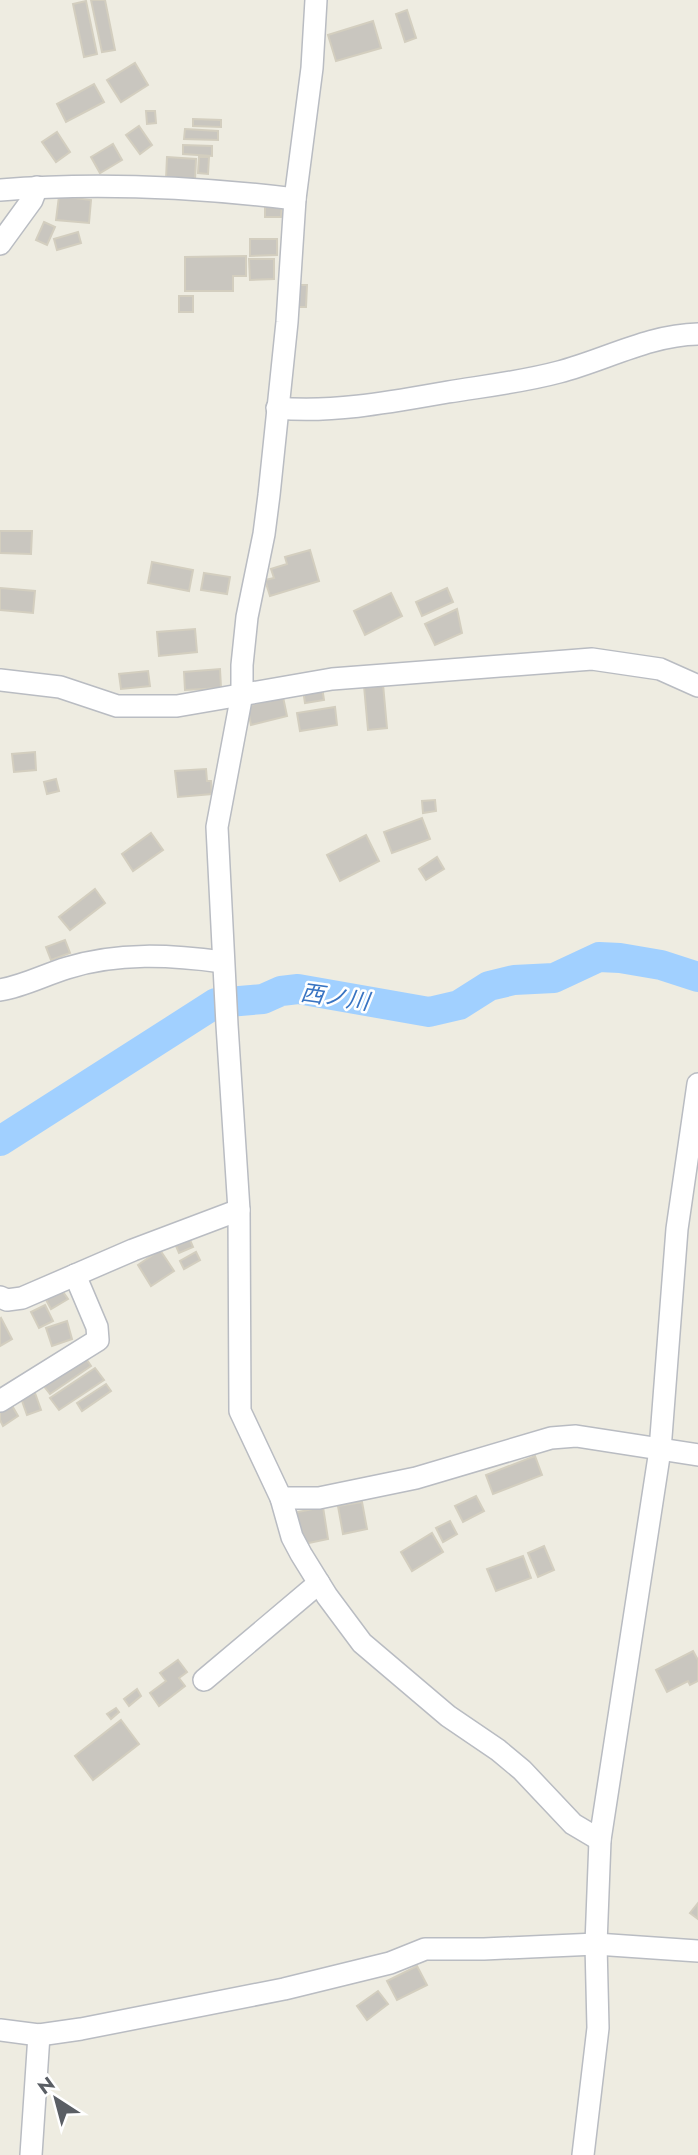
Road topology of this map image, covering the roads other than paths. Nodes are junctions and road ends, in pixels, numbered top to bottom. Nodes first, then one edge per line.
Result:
1 (316, 0) edge
2 (37, 187) junction
3 (0, 190) edge
4 (295, 199) junction
5 (0, 244) edge
6 (698, 334) edge
7 (277, 408) junction
8 (0, 680) edge
9 (698, 686) edge
10 (242, 694) junction
11 (223, 962) junction
12 (0, 990) edge
13 (698, 1084) edge
14 (239, 1210) junction
15 (75, 1275) junction
16 (0, 1297) edge
17 (0, 1401) edge
18 (660, 1450) junction
19 (698, 1455) edge
20 (281, 1498) junction
21 (319, 1583) junction
22 (204, 1680) dead end
23 (600, 1840) junction
24 (596, 1944) junction
25 (698, 1951) edge
26 (0, 2030) edge
27 (39, 2035) junction
28 (31, 2155) edge
29 (583, 2155) edge

1 - 4 street
2 - 3 street
2 - 4 street
2 - 5 street
4 - 7 street
6 - 7 street
7 - 10 street
8 - 10 street
9 - 10 street
10 - 11 street
11 - 12 street
11 - 14 street
13 - 18 street
14 - 15 street
14 - 20 street
15 - 16 street
15 - 17 street
18 - 19 street
18 - 20 street
18 - 23 street
20 - 21 street
21 - 22 street
21 - 23 street
23 - 24 street
24 - 25 street
24 - 27 street
24 - 29 street
26 - 27 street
27 - 28 street

